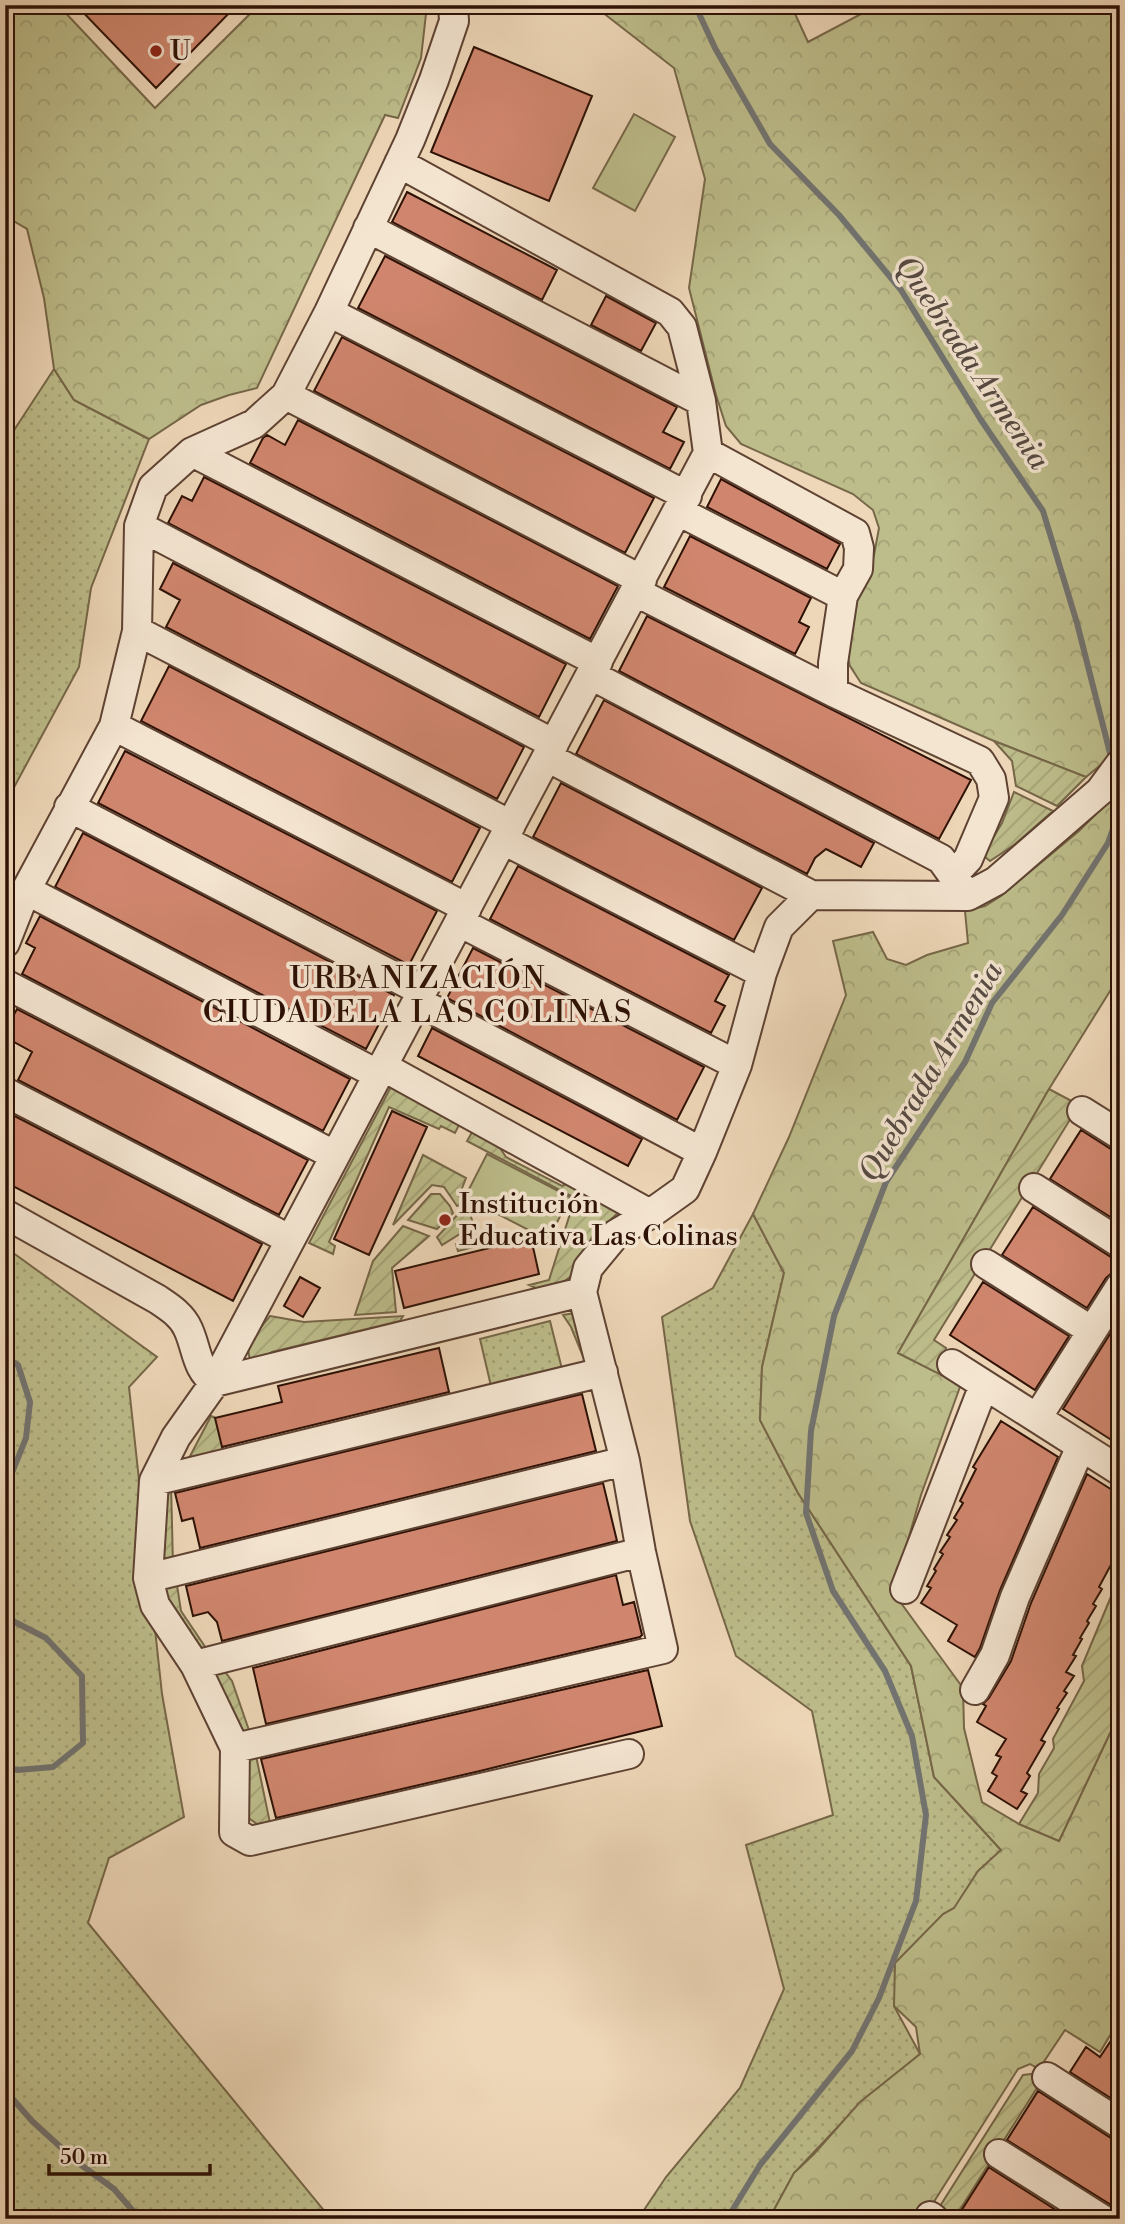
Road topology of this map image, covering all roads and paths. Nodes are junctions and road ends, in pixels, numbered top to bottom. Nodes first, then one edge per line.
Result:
1 (453, 5) edge
2 (399, 163) junction
3 (368, 228) junction
4 (329, 312) junction
5 (286, 395) junction
6 (701, 401) junction
7 (192, 452) junction
8 (708, 453) junction
9 (682, 503) junction
10 (139, 526) junction
11 (639, 586) junction
12 (843, 596) junction
13 (137, 631) junction
14 (595, 668) junction
15 (833, 692) junction
16 (114, 726) junction
17 (551, 751) junction
18 (1120, 764) edge
19 (69, 807) junction
20 (507, 832) junction
21 (960, 886) junction
22 (26, 890) junction
23 (811, 895) junction
24 (463, 915) junction
25 (5, 943) edge
26 (762, 973) junction
27 (5, 984) edge
28 (419, 996) junction
29 (737, 1065) junction
30 (380, 1070) junction
31 (5, 1092) edge
32 (1082, 1111) dead end
33 (1120, 1135) edge
34 (702, 1152) junction
35 (334, 1155) junction
36 (1034, 1188) dead end
37 (5, 1214) edge
38 (650, 1214) junction
39 (289, 1239) junction
40 (1120, 1243) edge
41 (986, 1265) dead end
42 (1120, 1287) edge
43 (582, 1292) junction
44 (1092, 1331) junction
45 (952, 1364) dead end
46 (603, 1372) junction
47 (215, 1382) junction
48 (984, 1385) junction
49 (1037, 1418) junction
50 (1081, 1446) junction
51 (625, 1461) junction
52 (1120, 1471) edge
53 (154, 1481) junction
54 (641, 1552) junction
55 (148, 1578) junction
56 (905, 1589) dead end
57 (195, 1665) junction
58 (975, 1690) dead end
59 (235, 1748) junction
60 (629, 1754) dead end
61 (1047, 2077) dead end
62 (1120, 2124) edge
63 (999, 2154) dead end
64 (1102, 2219) edge

1 - 2 street
2 - 3 street
2 - 6 street
3 - 4 street
3 - 6 street
4 - 5 street
4 - 9 street
5 - 7 street
5 - 11 street
6 - 8 street
7 - 10 street
7 - 14 street
8 - 9 street
8 - 12 street
9 - 11 street
9 - 12 street
10 - 13 street
10 - 17 street
11 - 14 street
11 - 15 street
12 - 15 street
13 - 16 street
13 - 20 street
14 - 17 street
14 - 21 street
15 - 21 street
16 - 19 street
16 - 24 street
17 - 20 street
17 - 23 street
18 - 21 street
19 - 22 street
19 - 28 street
20 - 24 street
20 - 26 street
21 - 23 street
22 - 25 street
22 - 30 street
23 - 26 street
24 - 28 street
24 - 29 street
26 - 29 street
27 - 35 street
28 - 30 street
28 - 34 street
29 - 34 street
30 - 35 street
30 - 38 street
31 - 39 street
32 - 33 street
34 - 38 street
35 - 39 street
36 - 40 street
37 - 47 street
38 - 43 street
39 - 47 street
41 - 44 street
42 - 44 street
43 - 46 street
43 - 47 street
44 - 49 street
45 - 48 street
46 - 51 street
46 - 53 street
47 - 53 street
48 - 49 street
48 - 56 street
49 - 50 street
50 - 52 street
50 - 58 street
51 - 54 street
51 - 55 street
53 - 55 street
54 - 57 street
54 - 59 street
55 - 57 street
57 - 59 street
59 - 60 street
61 - 62 street
63 - 64 street

